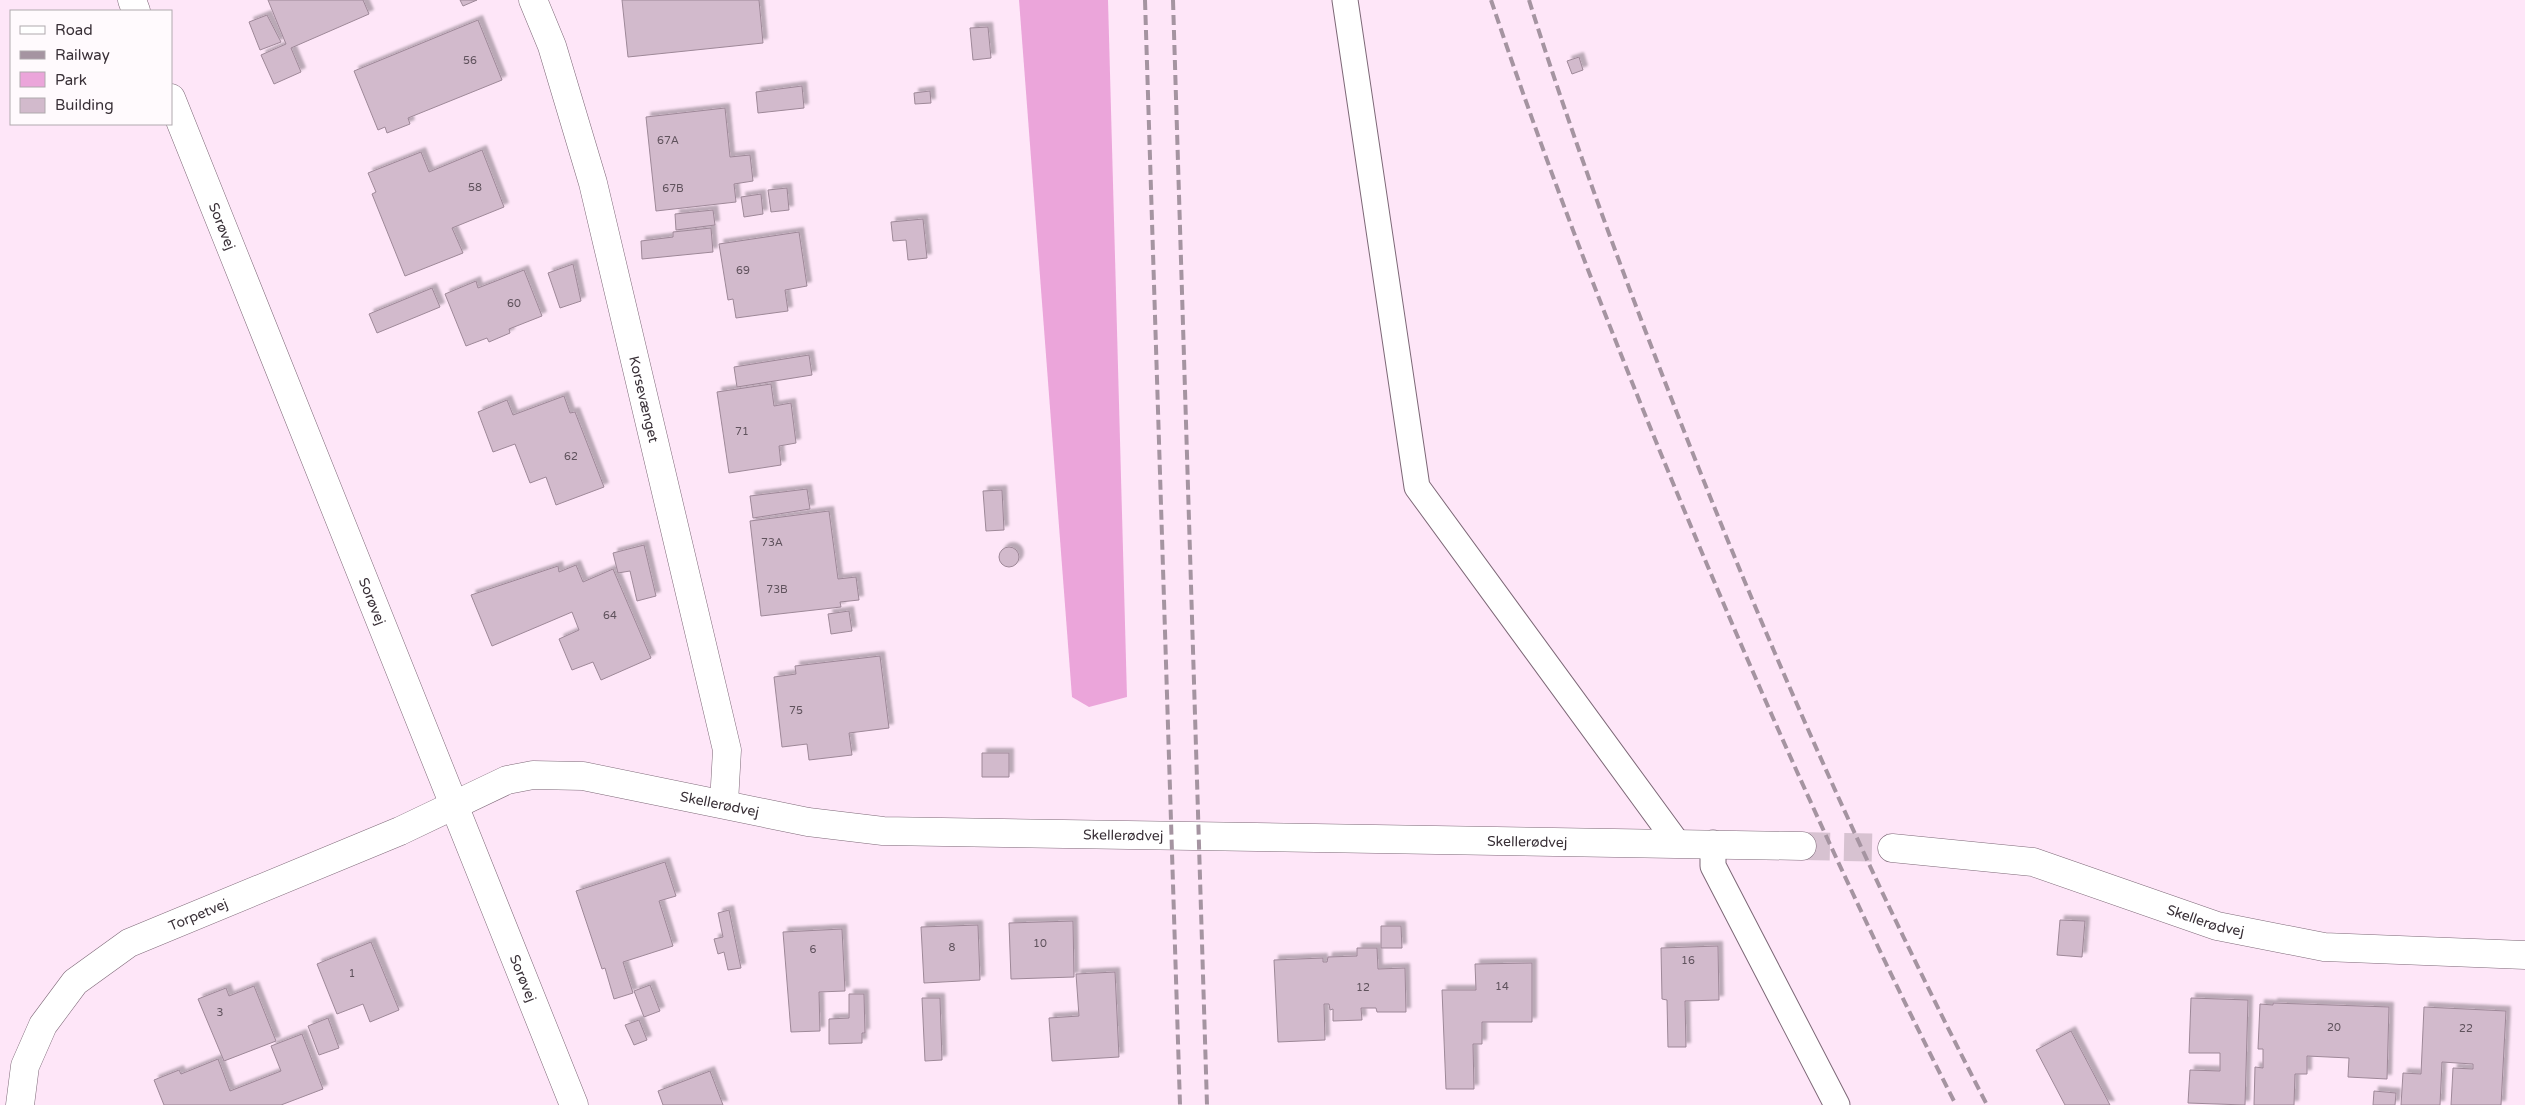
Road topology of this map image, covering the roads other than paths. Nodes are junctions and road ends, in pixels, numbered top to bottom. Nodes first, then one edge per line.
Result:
1 (533, 0) edge
2 (1345, 0) edge
3 (172, 100) edge
4 (724, 803) junction
5 (455, 805) junction
6 (1713, 843) junction
7 (1678, 844) junction
8 (1802, 846) tunnel mouth
9 (1892, 848) tunnel mouth
10 (2525, 955) edge
11 (20, 1105) edge
12 (574, 1105) edge
13 (1837, 1105) edge

1 - 4 street, Korsevænget
2 - 7 lane
3 - 5 street, Sorøvej
4 - 5 street, Skellerødvej
4 - 7 street, Skellerødvej
5 - 11 street, Torpetvej
5 - 12 street, Sorøvej
6 - 7 street, Skellerødvej
6 - 8 street, Skellerødvej
6 - 13 lane
9 - 10 street, Skellerødvej

